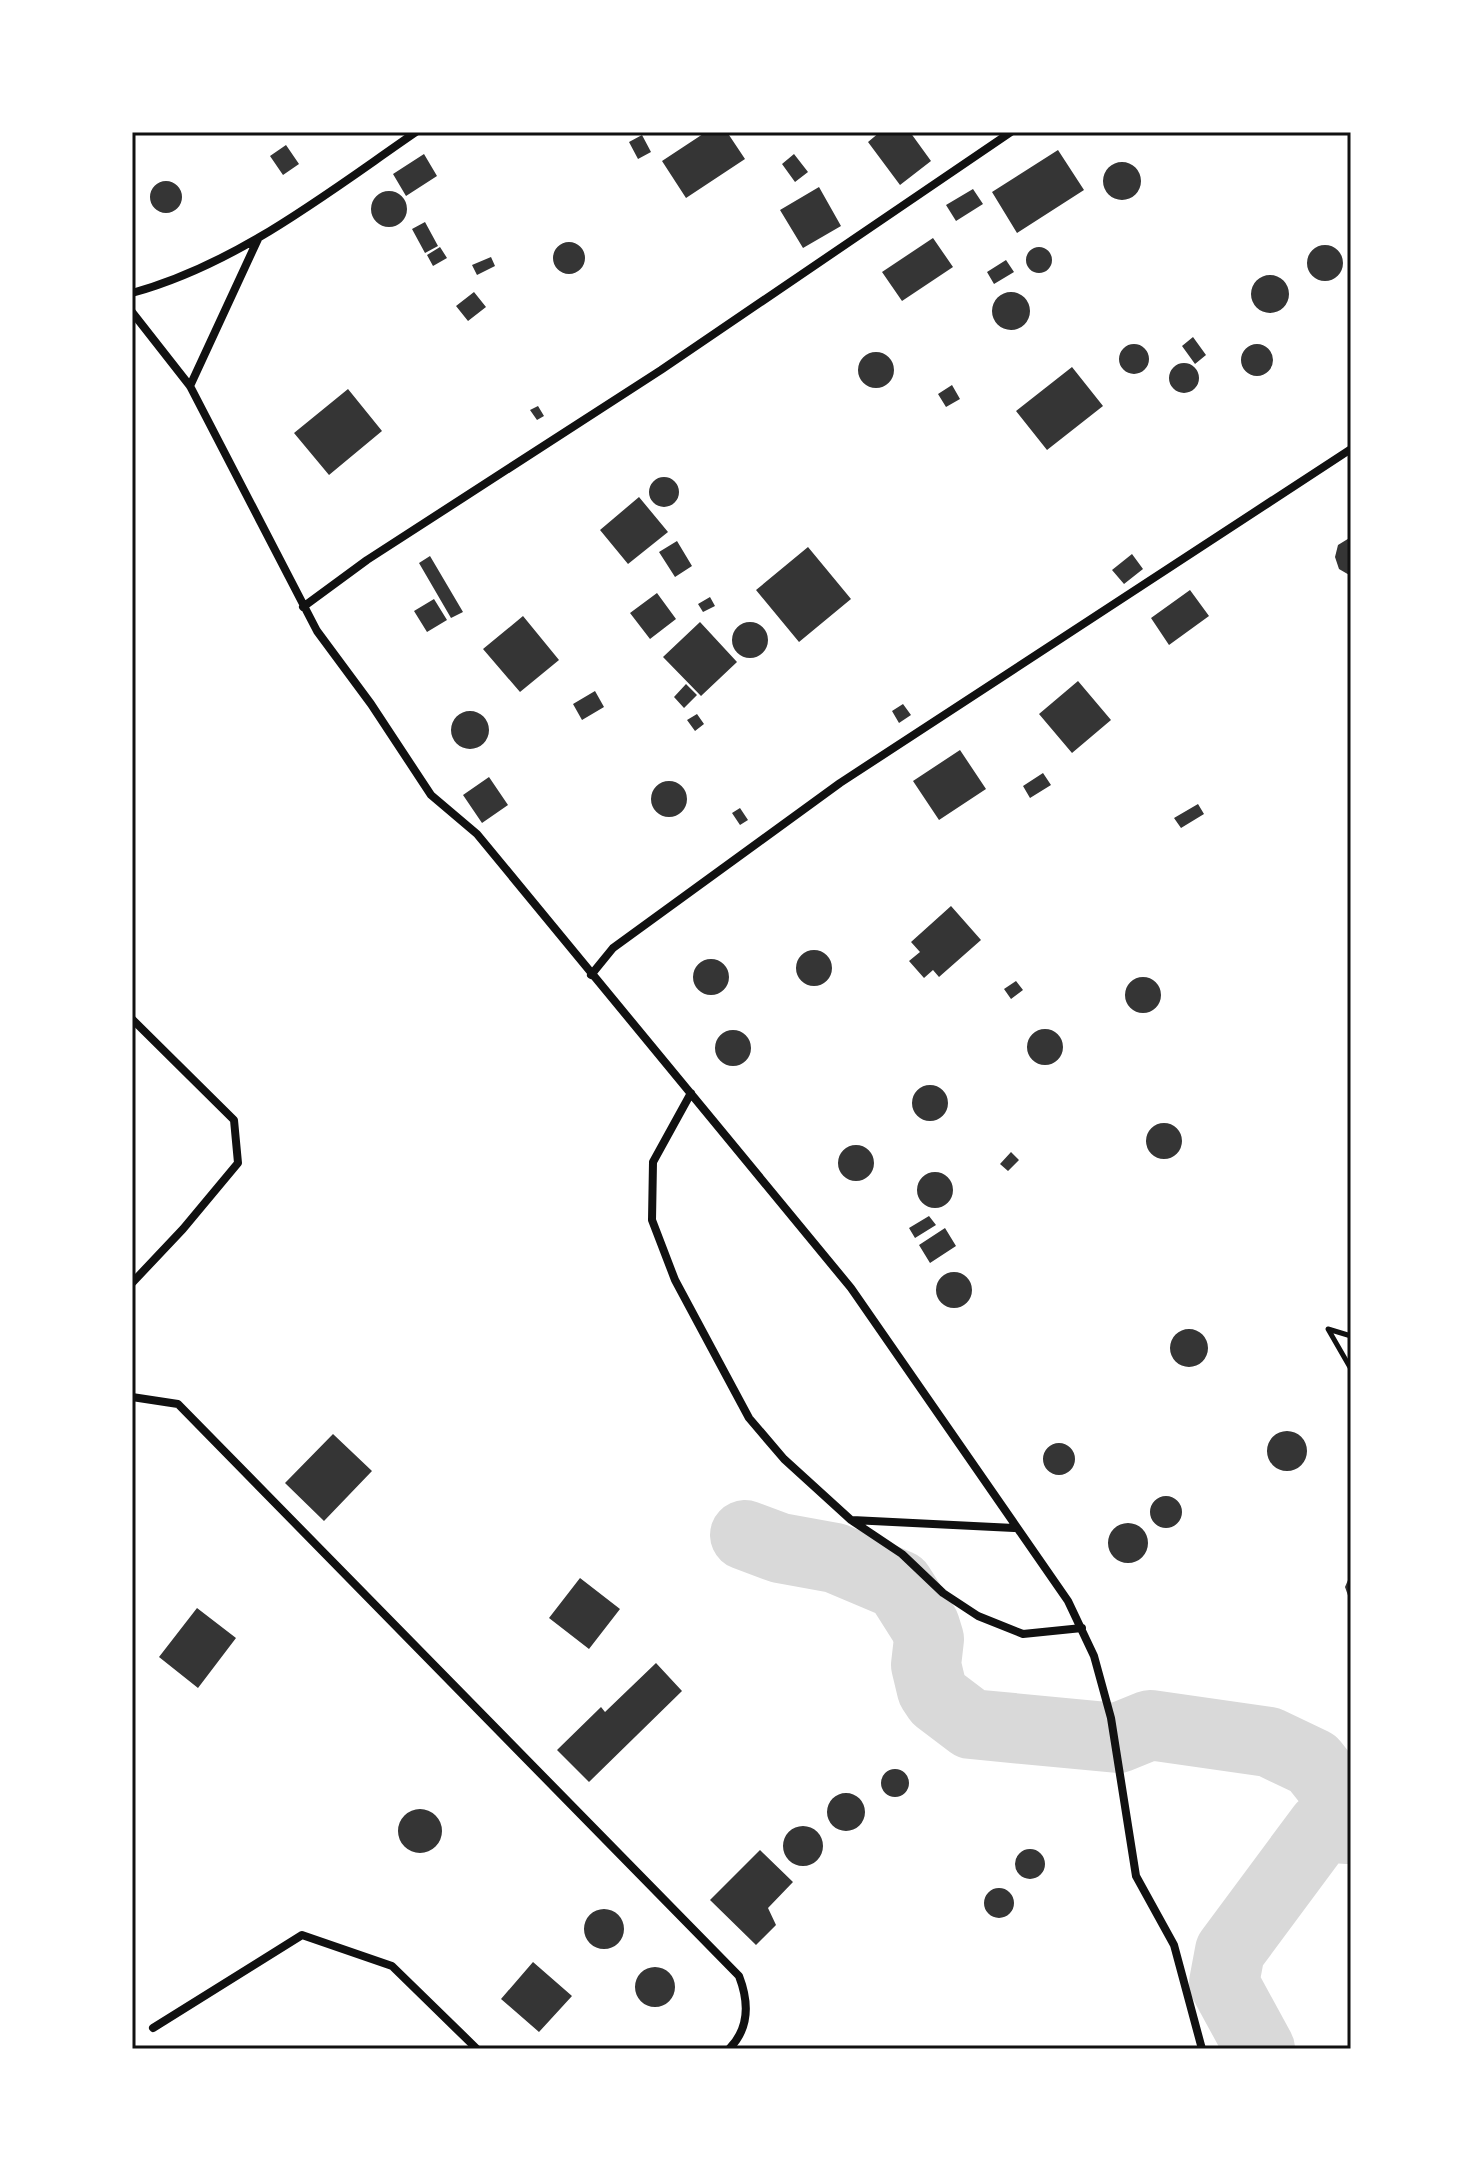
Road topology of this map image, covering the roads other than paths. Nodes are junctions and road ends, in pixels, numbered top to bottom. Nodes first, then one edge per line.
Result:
1 (416, 132) edge
2 (1011, 132) edge
3 (259, 239) junction
4 (132, 293) edge
5 (132, 312) edge
6 (190, 386) junction
7 (1351, 449) edge
8 (303, 607) junction
9 (591, 975) junction
10 (132, 1019) edge
11 (691, 1093) junction
12 (132, 1283) edge
13 (132, 1397) edge
14 (851, 1520) junction
15 (1014, 1528) junction
16 (1082, 1628) junction
17 (153, 2028) dead end
18 (477, 2049) edge
19 (729, 2049) edge
20 (1202, 2049) edge

1 - 3 street
2 - 8 street
3 - 4 street
3 - 6 street
5 - 6 street
6 - 8 street
7 - 9 street
8 - 9 street
9 - 11 street
10 - 12 street
11 - 14 street
11 - 15 street
13 - 19 street
14 - 15 street
14 - 16 street
15 - 16 street
16 - 20 street
17 - 18 street

